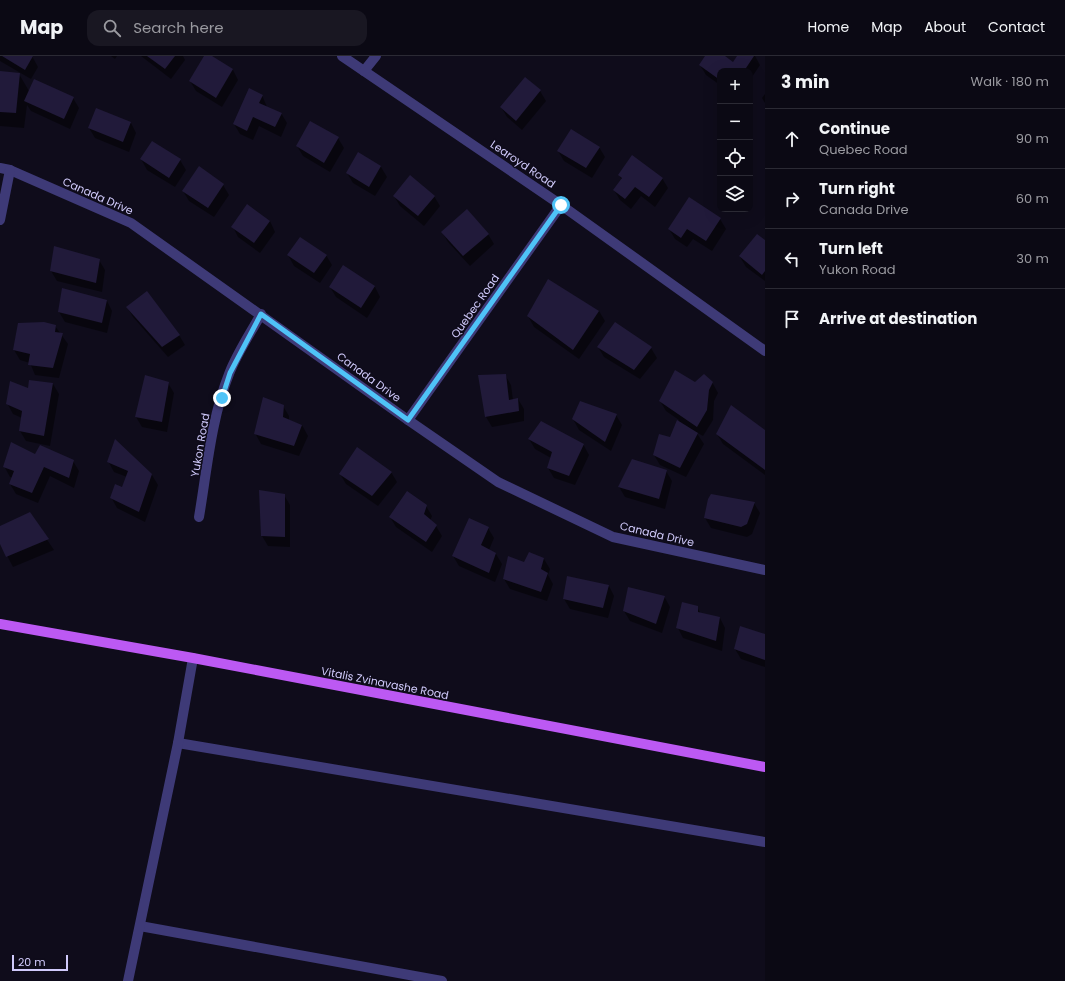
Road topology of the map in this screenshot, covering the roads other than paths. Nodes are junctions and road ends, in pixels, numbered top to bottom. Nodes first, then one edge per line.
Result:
1 (342, 56) edge
2 (376, 56) edge
3 (364, 71) junction
4 (5, 169) edge
5 (561, 205) junction
6 (0, 220) edge
7 (261, 314) junction
8 (765, 351) edge
9 (408, 420) junction
10 (199, 517) dead end
11 (765, 570) edge
12 (0, 624) edge
13 (192, 658) junction
14 (178, 743) junction
15 (765, 767) edge
16 (765, 842) edge
17 (140, 926) junction
18 (128, 981) edge
19 (442, 981) edge

1 - 3 street, Learoyd Road
2 - 3 street
3 - 5 street, Learoyd Road
4 - 6 street
4 - 7 street, Canada Drive
5 - 8 street, Learoyd Road
5 - 9 street, Quebec Road
7 - 9 street, Canada Drive
7 - 10 street, Yukon Road
9 - 11 street, Canada Drive
12 - 13 main road, Vitalis Zvinavashe Road
13 - 14 street
13 - 15 main road, Vitalis Zvinavashe Road
14 - 16 street
14 - 17 street
17 - 18 street
17 - 19 street

